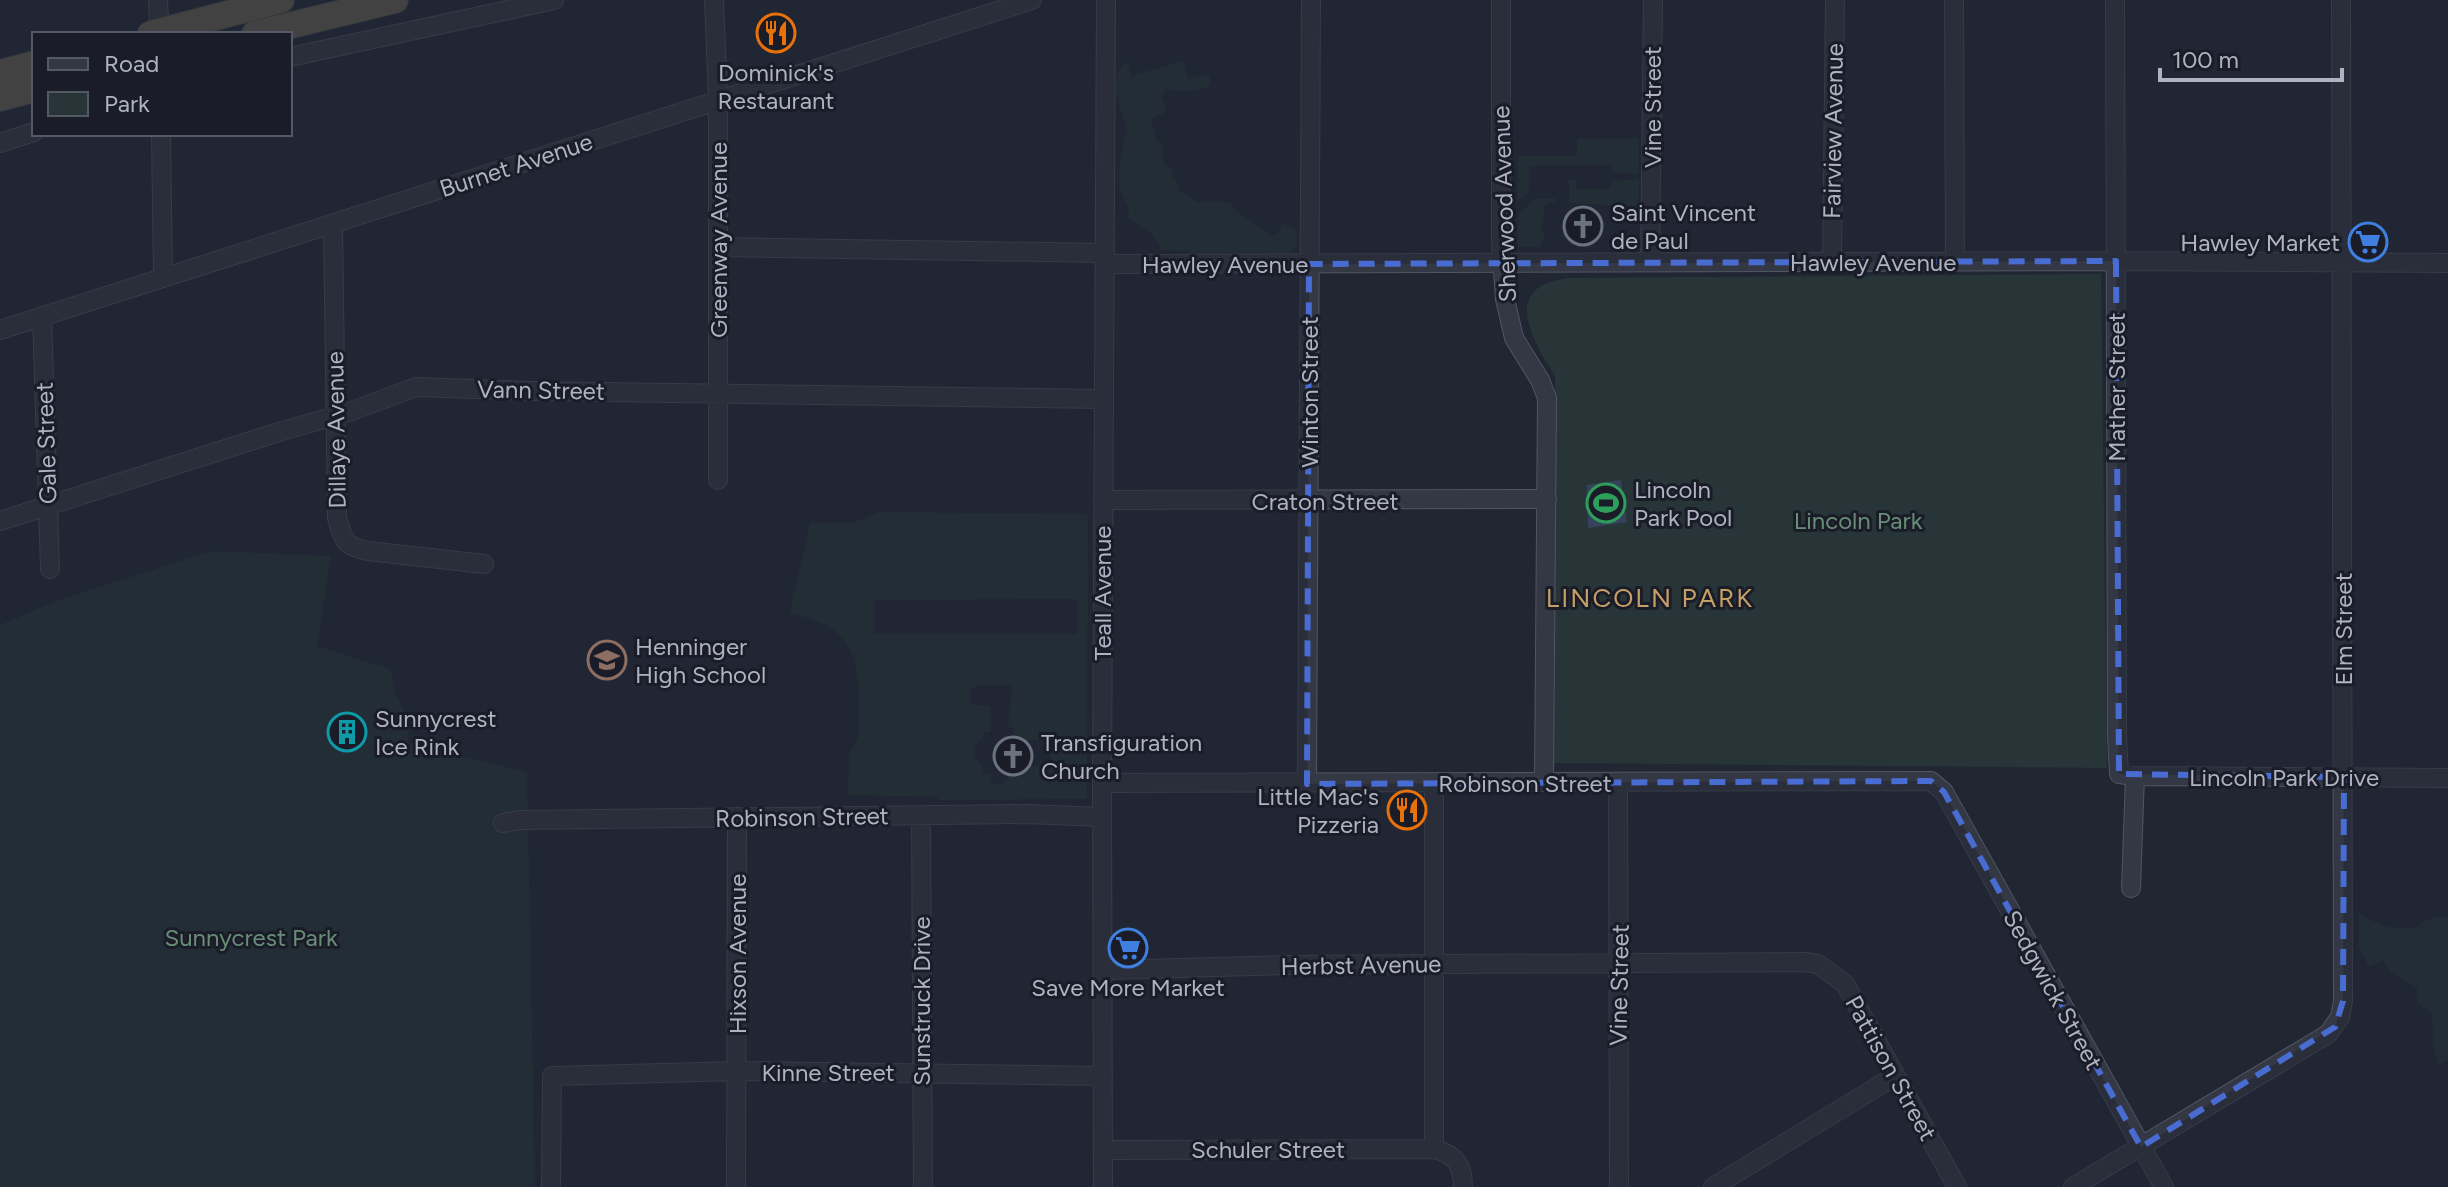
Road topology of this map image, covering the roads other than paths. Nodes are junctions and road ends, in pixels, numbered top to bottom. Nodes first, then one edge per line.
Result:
1 (158, 0) edge
2 (281, 0) edge
3 (395, 0) edge
4 (554, 0) edge
5 (714, 0) edge
6 (1032, 0) edge
7 (1106, 0) edge
8 (1311, 0) edge
9 (1501, 0) edge
10 (1653, 0) edge
11 (1835, 0) edge
12 (1954, 0) edge
13 (2115, 0) edge
14 (2341, 0) edge
15 (155, 27) edge
16 (263, 32) edge
17 (292, 57) edge
18 (32, 65) edge
19 (0, 73) edge
20 (32, 90) edge
21 (0, 98) edge
22 (718, 99) junction
23 (32, 133) edge
24 (161, 136) edge
25 (0, 143) edge
26 (333, 224) junction
27 (718, 247) junction
28 (1105, 258) junction
29 (1955, 261) junction
30 (2116, 261) junction
31 (1502, 262) junction
32 (1650, 262) junction
33 (1832, 262) junction
34 (2448, 263) edge
35 (1309, 264) junction
36 (2341, 264) junction
37 (163, 277) junction
38 (42, 316) junction
39 (0, 330) edge
40 (718, 392) junction
41 (1103, 399) junction
42 (336, 416) junction
43 (718, 480) dead end
44 (1547, 499) junction
45 (1103, 500) junction
46 (1309, 501) junction
47 (48, 505) junction
48 (0, 521) edge
49 (484, 564) dead end
50 (50, 569) dead end
51 (2127, 775) junction
52 (2344, 777) junction
53 (2448, 778) edge
54 (1544, 782) junction
55 (1102, 783) junction
56 (1434, 783) junction
57 (1618, 783) junction
58 (1307, 784) junction
59 (1944, 792) joint
60 (921, 815) junction
61 (737, 817) junction
62 (1102, 817) junction
63 (503, 823) dead end
64 (2131, 888) dead end
65 (1620, 962) junction
66 (1433, 964) junction
67 (1103, 970) junction
68 (737, 1071) junction
69 (921, 1073) junction
70 (1103, 1076) junction
71 (1895, 1076) junction
72 (2141, 1147) junction
73 (1434, 1149) junction
74 (1103, 1150) junction
75 (551, 1187) edge
76 (736, 1187) edge
77 (923, 1187) edge
78 (1103, 1187) edge
79 (1463, 1187) edge
80 (1619, 1187) edge
81 (1713, 1187) edge
82 (1957, 1187) edge
83 (2073, 1187) edge
84 (2164, 1187) edge

1 - 15 street
2 - 15 highway, bridge
3 - 16 highway
4 - 17 street
5 - 22 street, Greenway Avenue
6 - 22 street, Burnet Avenue
7 - 28 street, Teall Avenue
8 - 35 street, Winton Street
9 - 31 street, Sherwood Avenue
10 - 32 street, Vine Street
11 - 33 street, Fairview Avenue
12 - 29 street
13 - 30 street, Mather Street
14 - 36 street, Elm Street
18 - 19 highway
20 - 21 highway
22 - 26 street, Burnet Avenue
22 - 27 street, Greenway Avenue
23 - 25 street
24 - 37 street
26 - 37 street, Burnet Avenue
26 - 42 street, Dillaye Avenue
27 - 28 street, Hawley Avenue
27 - 40 street, Greenway Avenue
28 - 35 street, Hawley Avenue
28 - 41 street, Teall Avenue
29 - 30 street, Hawley Avenue
29 - 33 street, Hawley Avenue
30 - 36 street, Hawley Avenue
30 - 51 street, Mather Street
31 - 32 street, Hawley Avenue
31 - 35 street, Hawley Avenue
31 - 44 street, Sherwood Avenue
32 - 33 street, Hawley Avenue
34 - 36 street, Hawley Avenue
35 - 46 street, Winton Street
36 - 52 street, Elm Street
37 - 38 street, Burnet Avenue
38 - 39 street, Burnet Avenue
38 - 47 street, Gale Street
40 - 41 street, Vann Street
40 - 42 street, Vann Street
40 - 43 street, Greenway Avenue
41 - 45 street, Teall Avenue
42 - 47 street, Vann Street
42 - 49 street, Dillaye Avenue
44 - 46 street, Craton Street
44 - 54 street, Sherwood Avenue
45 - 46 street, Craton Street
45 - 55 street, Teall Avenue
46 - 58 street, Winton Street
47 - 48 street, Vann Street
47 - 50 street, Gale Street
51 - 52 street, Lincoln Park Drive
51 - 64 street, Mather Street
52 - 53 street, Lincoln Park Drive
52 - 72 street, Elm Street
54 - 56 street, Robinson Street
54 - 57 street, Robinson Street
55 - 58 street, Robinson Street
55 - 62 street, Teall Avenue
56 - 58 street, Robinson Street
56 - 66 street
57 - 59 street, Robinson Street
57 - 65 street, Vine Street
59 - 72 street, Sedgwick Street
60 - 61 street, Robinson Street
60 - 62 street, Robinson Street
60 - 69 street, Sunstruck Drive
61 - 63 street, Robinson Street
61 - 68 street, Hixson Avenue
62 - 67 street, Teall Avenue
65 - 66 street, Herbst Avenue
65 - 71 street, Pattison Street
65 - 80 street, Vine Street
66 - 67 street, Herbst Avenue
66 - 73 street
67 - 70 street, Teall Avenue
68 - 69 street, Kinne Street
68 - 75 street, Kinne Street
68 - 76 street, Hixson Avenue
69 - 70 street, Kinne Street
69 - 77 street, Sunstruck Drive
70 - 74 street, Teall Avenue
71 - 81 street
71 - 82 street, Pattison Street
72 - 83 street, Elm Street
72 - 84 street, Sedgwick Street
73 - 74 street, Schuler Street
73 - 79 street
74 - 78 street, Teall Avenue

